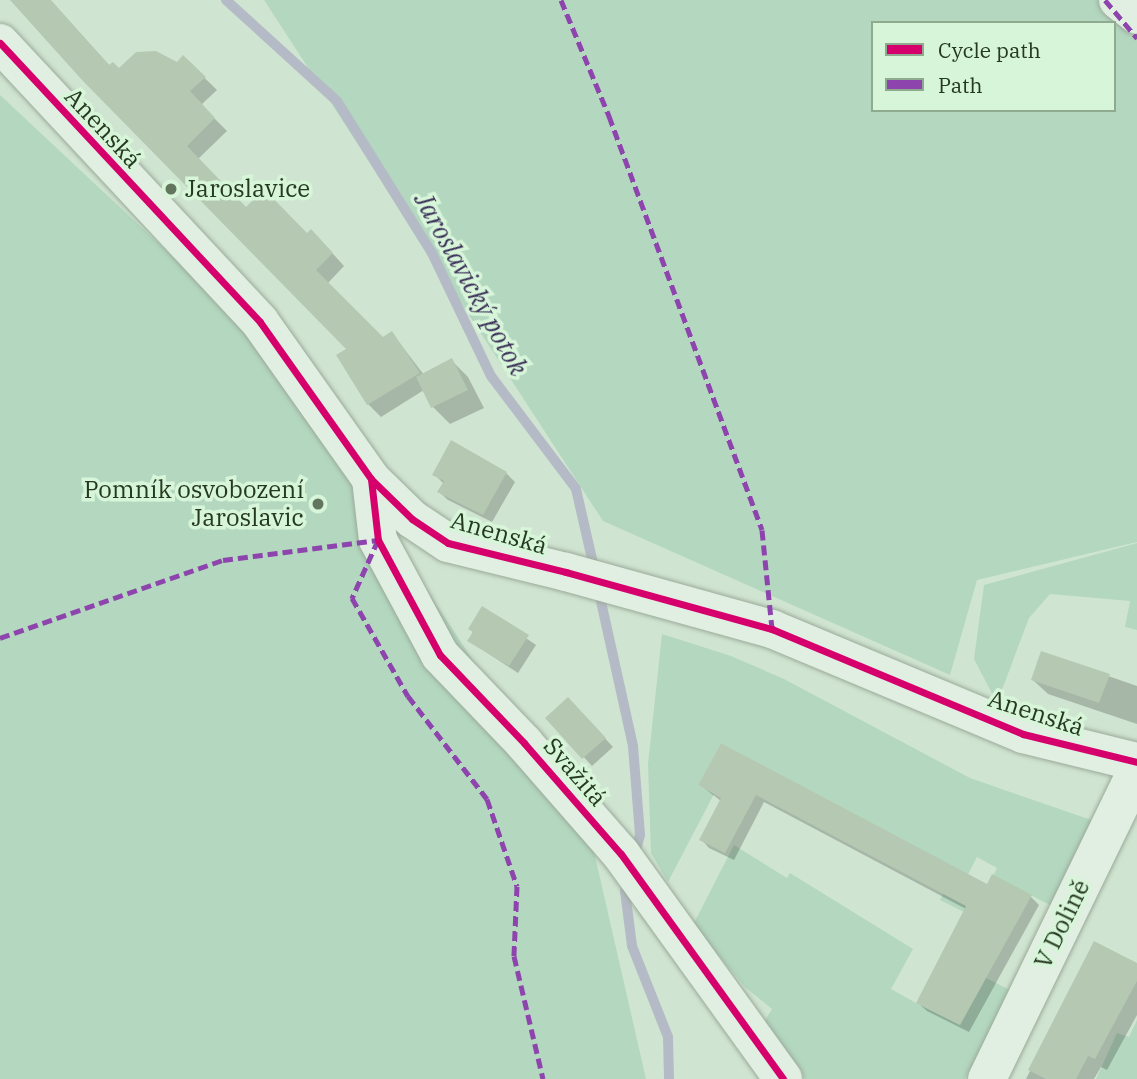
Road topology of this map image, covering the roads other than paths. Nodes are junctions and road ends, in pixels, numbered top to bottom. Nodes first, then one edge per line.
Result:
1 (1118, 0) edge
2 (1137, 15) edge
3 (0, 43) edge
4 (371, 479) junction
5 (1137, 762) edge
6 (1137, 770) edge
7 (783, 1079) edge
8 (987, 1079) edge

1 - 2 street
3 - 4 street, Anenská
4 - 5 street, Anenská
4 - 7 street, Svažitá
6 - 8 street, V Dolině

